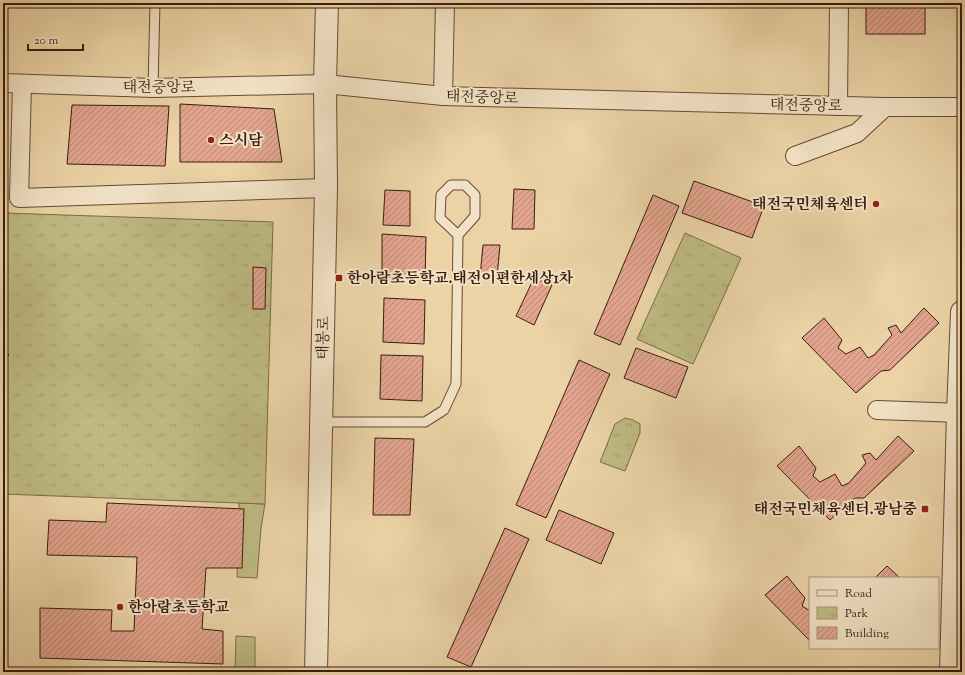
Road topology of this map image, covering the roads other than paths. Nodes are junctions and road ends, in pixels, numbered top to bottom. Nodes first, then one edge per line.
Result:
1 (156, 3) edge
2 (327, 3) edge
3 (445, 3) edge
4 (839, 3) edge
5 (3, 83) edge
6 (22, 84) junction
7 (325, 84) junction
8 (153, 88) junction
9 (443, 96) junction
10 (838, 106) junction
11 (885, 107) junction
12 (962, 107) edge
13 (795, 156) dead end
14 (326, 188) junction
15 (458, 235) junction
16 (962, 312) edge
17 (877, 410) dead end
18 (960, 413) edge
19 (322, 422) junction
20 (316, 672) edge
21 (951, 672) edge

1 - 8 lane
2 - 7 street, 태봉로
3 - 9 street
4 - 10 street
5 - 6 street, 태전중앙로
6 - 8 street, 태전중앙로
6 - 14 street
7 - 8 street, 태전중앙로
7 - 9 street, 태전중앙로
7 - 14 street, 태봉로
9 - 10 street, 태전중앙로
10 - 11 street, 태전중앙로
11 - 12 street, 태전중앙로
11 - 13 street
14 - 19 street, 태봉로
15 - 15 lane
15 - 19 lane
16 - 18 street
17 - 18 street
18 - 21 street
19 - 20 street, 태봉로

